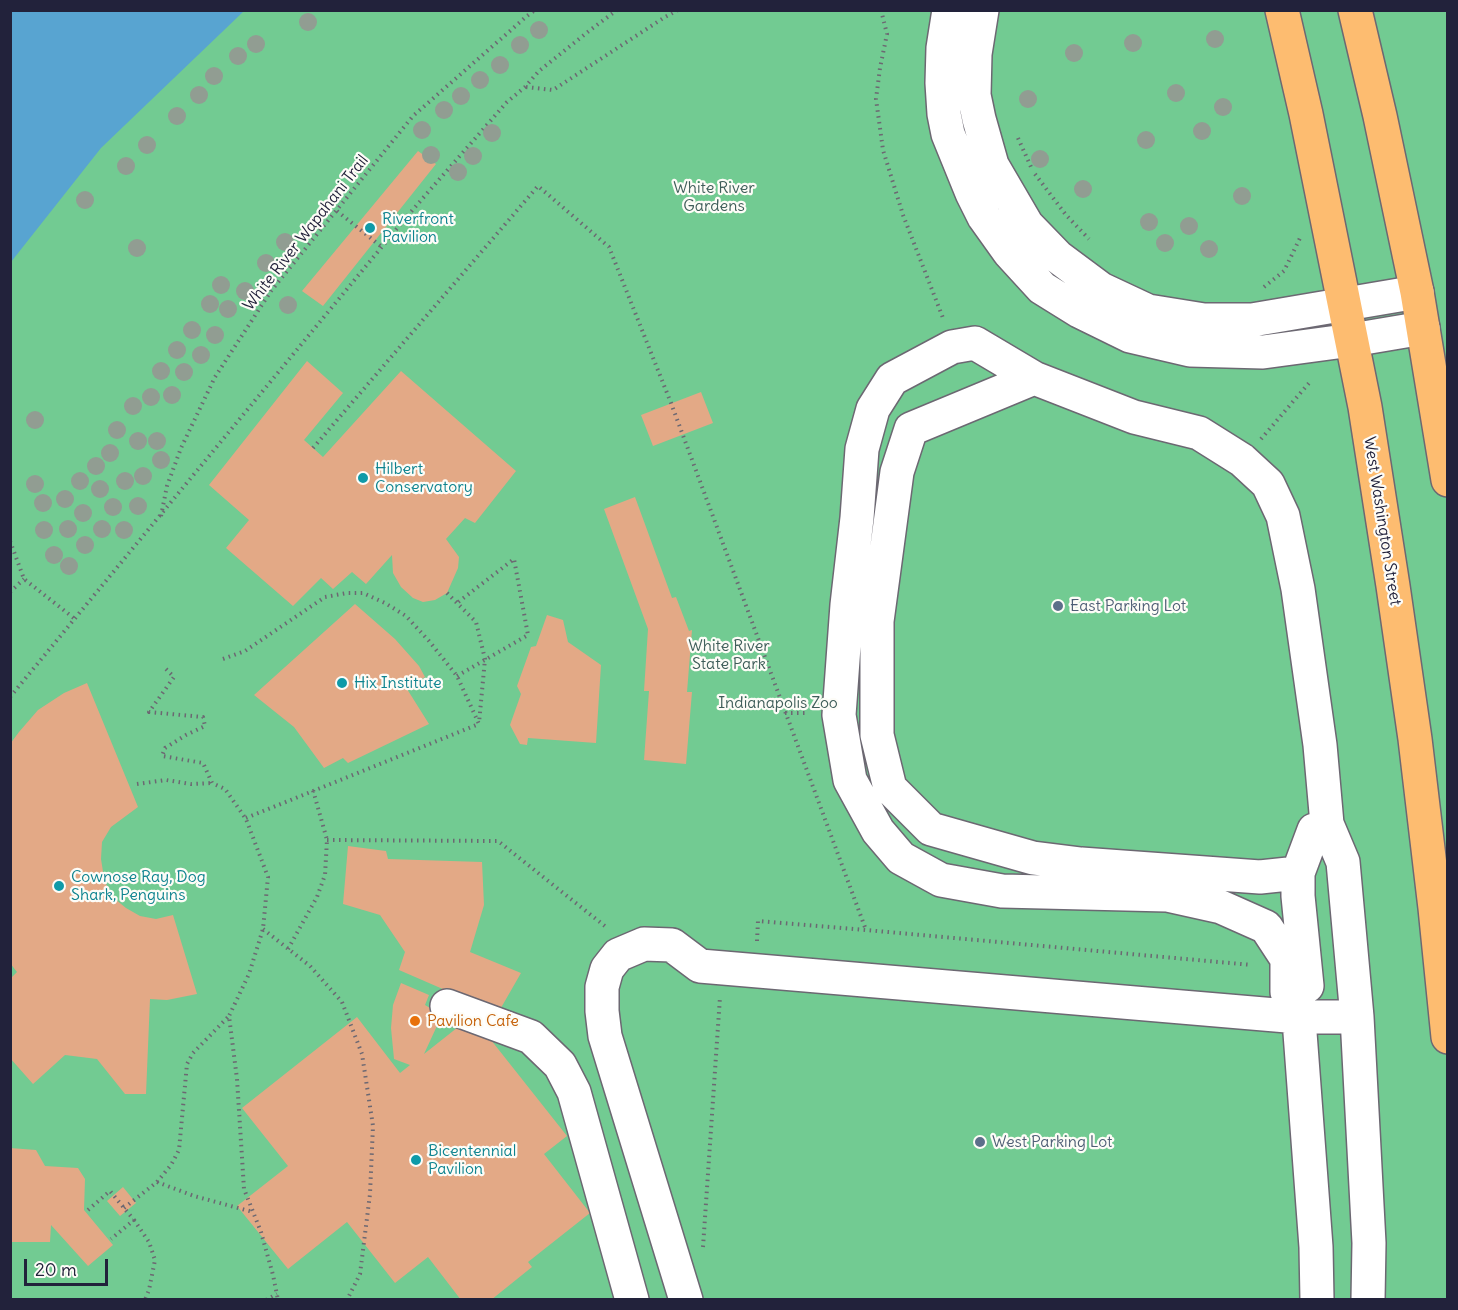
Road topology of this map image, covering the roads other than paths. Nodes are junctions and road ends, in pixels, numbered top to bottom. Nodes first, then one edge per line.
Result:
1 (949, 10) edge
2 (982, 10) edge
3 (1282, 10) edge
4 (1355, 10) edge
5 (1417, 292) junction
6 (1345, 304) junction
7 (1423, 328) junction
8 (1352, 340) junction
9 (1034, 378) junction
10 (1448, 480) edge
11 (1314, 830) dead end
12 (1298, 873) junction
13 (447, 1005) dead end
14 (1298, 1011) junction
15 (1357, 1017) junction
16 (1448, 1037) edge
17 (632, 1299) edge
18 (686, 1299) edge
19 (1317, 1299) edge
20 (1368, 1299) edge

1 - 8 street
2 - 6 street
3 - 6 main road, West Washington Street
4 - 5 main road
5 - 6 street
5 - 7 main road
6 - 8 main road, West Washington Street
7 - 8 street
7 - 10 main road
8 - 16 main road, West Washington Street
9 - 12 street
9 - 14 street
9 - 15 street
11 - 12 street
12 - 14 street
13 - 17 street
14 - 15 street
14 - 18 street
14 - 19 street
15 - 20 street

